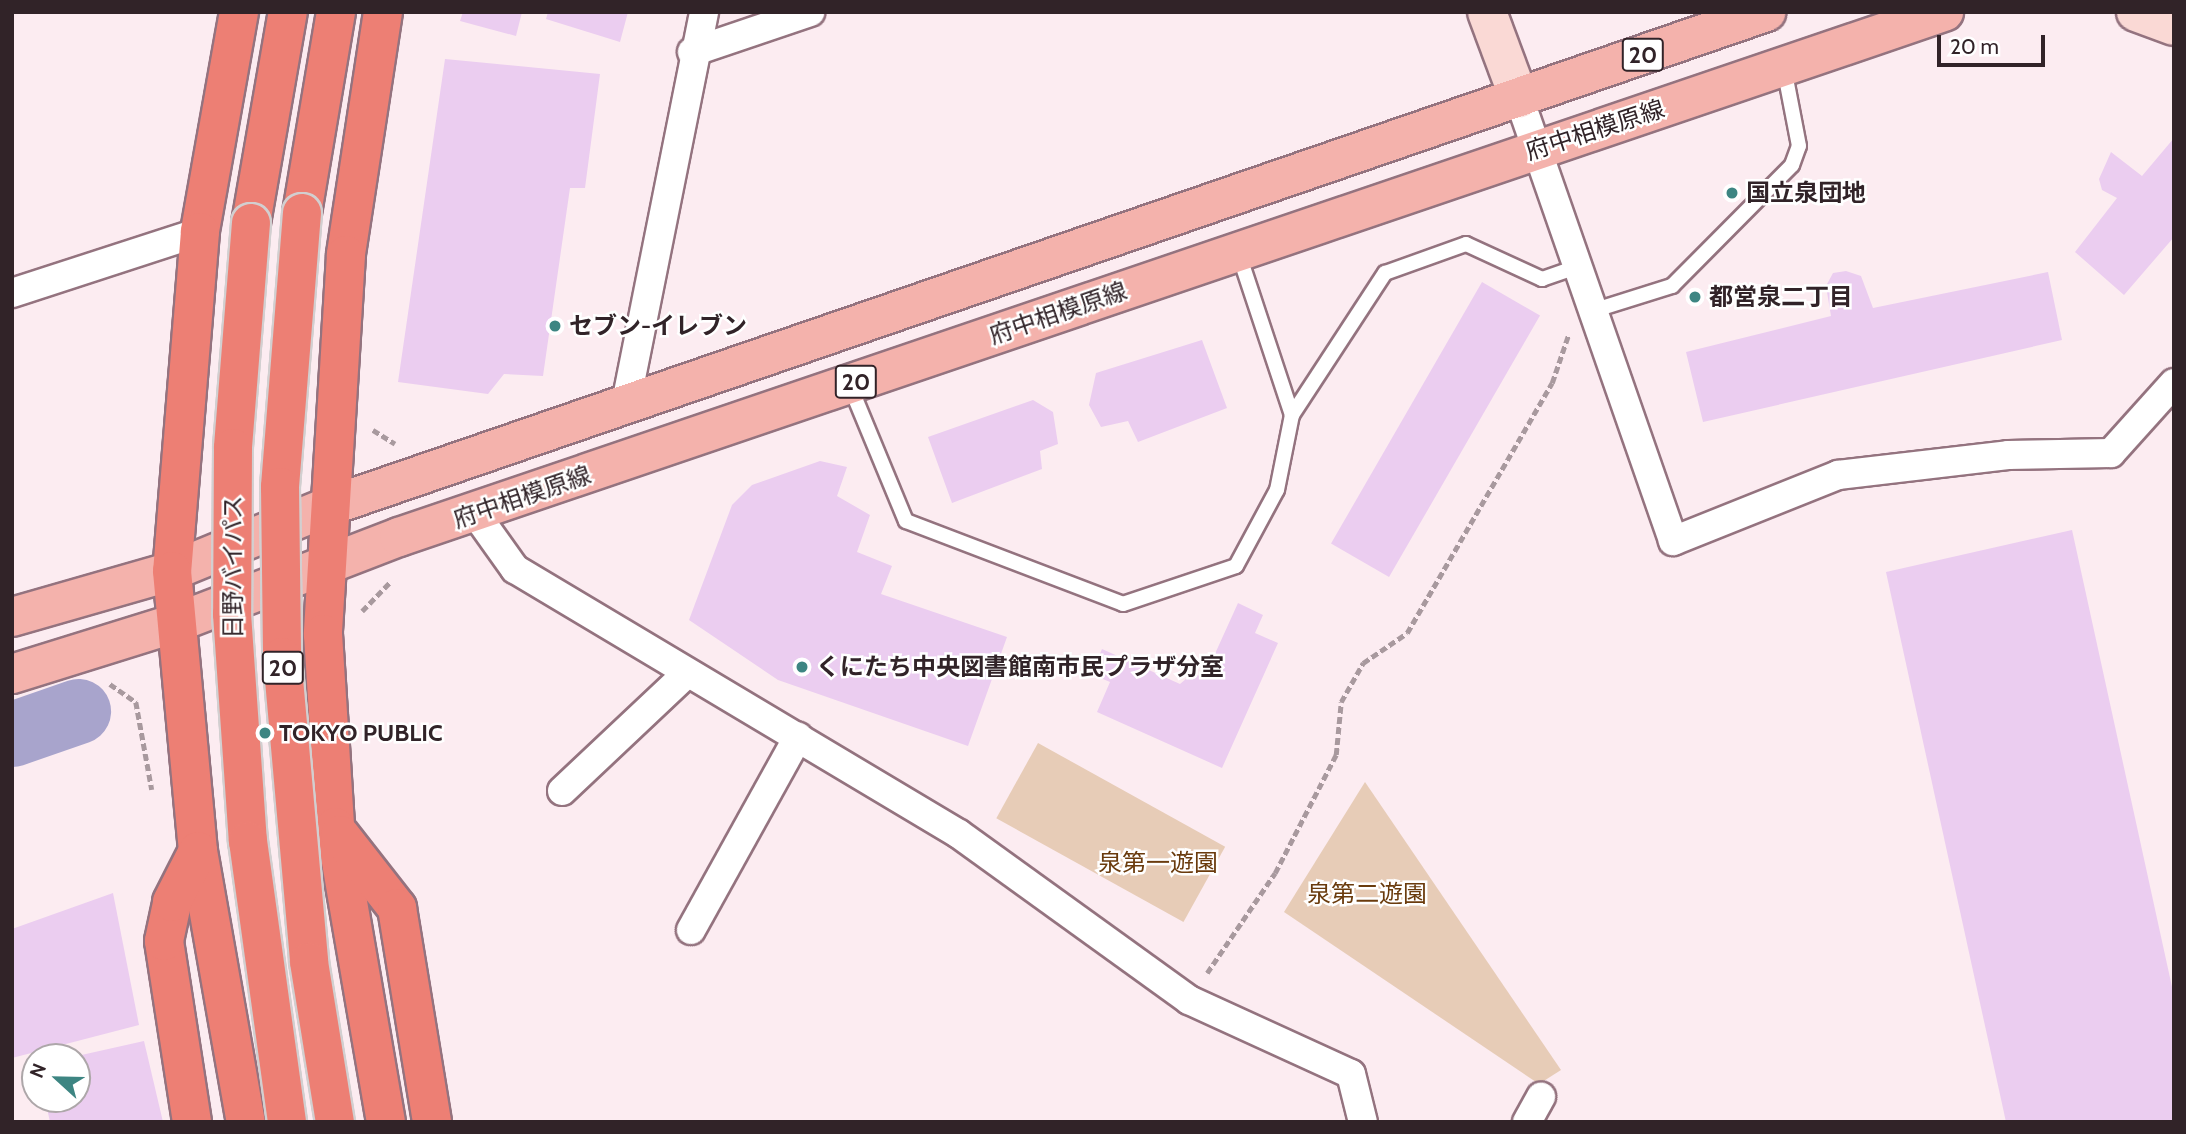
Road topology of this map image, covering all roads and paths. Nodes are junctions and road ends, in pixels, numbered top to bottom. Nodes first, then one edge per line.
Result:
1 (239, 12) edge
2 (288, 12) edge
3 (336, 12) edge
4 (383, 12) edge
5 (704, 12) edge
6 (810, 12) edge
7 (1488, 12) edge
8 (1766, 12) edge
9 (1944, 12) edge
10 (2136, 12) edge
11 (2174, 26) edge
12 (692, 52) junction
13 (1784, 68) junction
14 (1519, 98) junction
15 (1538, 148) junction
16 (200, 232) junction
17 (1238, 251) junction
18 (1584, 288) junction
19 (12, 293) edge
20 (2174, 383) edge
21 (849, 385) junction
22 (625, 408) junction
23 (1292, 415) junction
24 (365, 426) dead end
25 (399, 447) dead end
26 (330, 506) junction
27 (475, 513) junction
28 (328, 567) junction
29 (172, 571) junction
30 (393, 578) dead end
31 (359, 614) dead end
32 (12, 617) edge
33 (176, 623) junction
34 (12, 674) edge
35 (685, 675) junction
36 (798, 737) junction
37 (562, 791) dead end
38 (335, 827) junction
39 (198, 850) junction
40 (691, 930) dead end
41 (1189, 1000) junction
42 (1541, 1097) dead end
43 (192, 1122) edge
44 (246, 1122) edge
45 (287, 1122) edge
46 (335, 1122) edge
47 (386, 1122) edge
48 (432, 1122) edge
49 (1363, 1122) edge
50 (1527, 1122) edge

1 - 16 highway
2 - 45 highway, 日野バイパス / 20, bridge
3 - 46 highway, 日野バイパス / 20, bridge
4 - 26 highway
5 - 12 street
6 - 12 street
7 - 14 street
8 - 14 main road, 府中相模原線 / 20
9 - 13 main road, 府中相模原線 / 20
10 - 11 street
12 - 22 street
13 - 15 main road, 府中相模原線 / 20
13 - 18 lane
14 - 15 street
14 - 22 main road, 府中相模原線 / 20
15 - 17 main road, 府中相模原線 / 20
15 - 18 street
16 - 19 street
16 - 29 highway
17 - 21 main road, 府中相模原線 / 20
17 - 23 lane
18 - 20 street
18 - 23 lane
18 - 41 path
21 - 23 lane
21 - 27 main road, 府中相模原線 / 20
22 - 26 main road, 府中相模原線 / 20
24 - 25 path
26 - 28 highway
26 - 29 main road, 府中相模原線 / 20
27 - 28 main road, 府中相模原線 / 20
27 - 35 street
28 - 33 main road, 府中相模原線 / 20
28 - 38 highway
29 - 32 main road, 20
29 - 33 highway
30 - 31 path
33 - 34 main road, 20
33 - 39 highway
35 - 36 street
35 - 37 street
36 - 40 street
36 - 41 street
38 - 47 highway
38 - 48 highway
39 - 43 highway
39 - 44 highway
41 - 49 street
42 - 50 street

